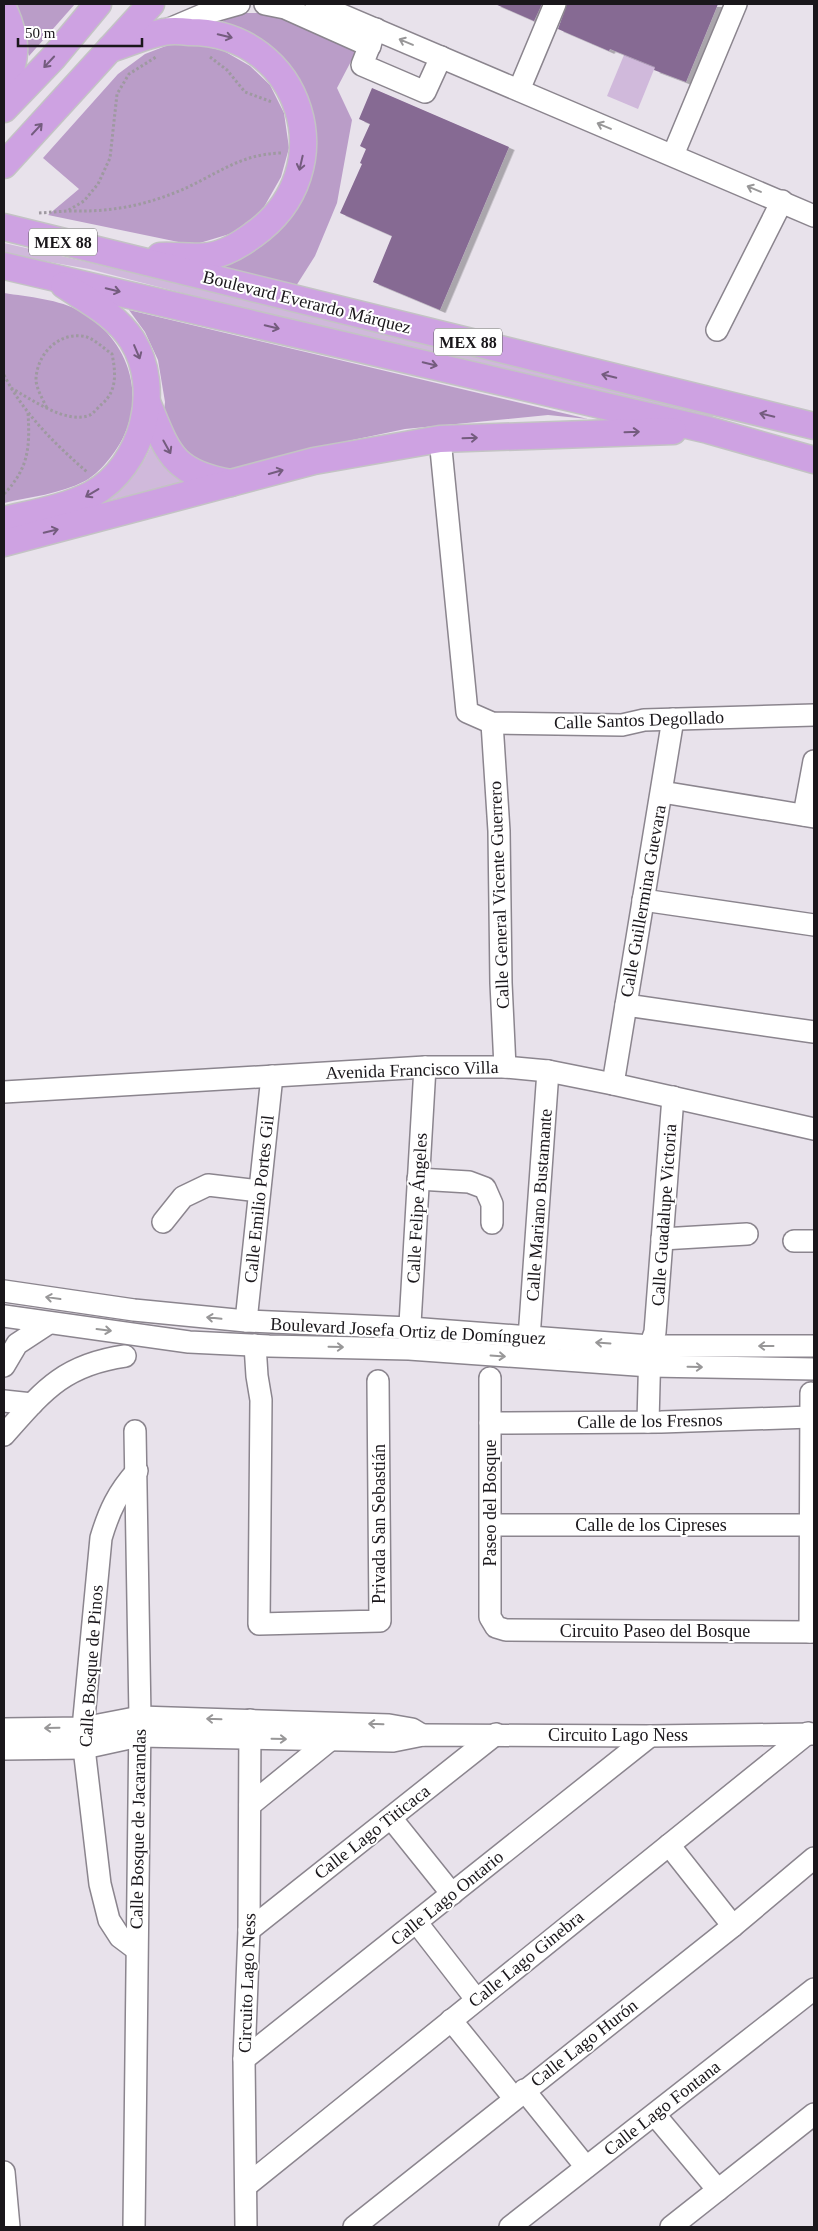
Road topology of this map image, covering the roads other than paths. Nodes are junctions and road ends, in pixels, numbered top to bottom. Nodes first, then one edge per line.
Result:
1 (98, 4) edge
2 (110, 4) edge
3 (137, 4) edge
4 (151, 4) edge
5 (239, 4) edge
6 (265, 4) edge
7 (316, 4) edge
8 (554, 4) edge
9 (736, 4) edge
10 (4, 10) edge
11 (81, 25) junction
12 (373, 38) junction
13 (162, 43) junction
14 (110, 49) junction
15 (441, 57) junction
16 (519, 90) junction
17 (4, 94) edge
18 (4, 110) edge
19 (673, 155) junction
20 (4, 165) edge
21 (782, 201) junction
22 (814, 216) edge
23 (4, 228) edge
24 (123, 257) junction
25 (4, 266) edge
26 (49, 275) junction
27 (717, 330) dead end
28 (147, 402) junction
29 (814, 426) edge
30 (708, 430) junction
31 (440, 439) junction
32 (814, 460) edge
33 (236, 483) junction
34 (4, 520) edge
35 (4, 543) edge
36 (814, 715) edge
37 (673, 719) junction
38 (492, 723) junction
39 (814, 761) edge
40 (662, 792) junction
41 (809, 816) edge
42 (643, 900) junction
43 (814, 925) edge
44 (626, 1005) junction
45 (814, 1032) edge
46 (425, 1067) junction
47 (505, 1067) junction
48 (548, 1071) junction
49 (272, 1076) junction
50 (613, 1084) junction
51 (4, 1092) edge
52 (673, 1097) junction
53 (814, 1129) edge
54 (418, 1179) junction
55 (260, 1191) junction
56 (162, 1222) dead end
57 (492, 1223) dead end
58 (747, 1234) dead end
59 (662, 1239) junction
60 (4, 1291) edge
61 (134, 1310) junction
62 (4, 1316) edge
63 (246, 1321) junction
64 (49, 1323) junction
65 (302, 1323) junction
66 (129, 1333) junction
67 (529, 1338) junction
68 (410, 1339) junction
69 (262, 1346) junction
70 (302, 1346) junction
71 (814, 1346) edge
72 (656, 1351) junction
73 (125, 1356) dead end
74 (4, 1366) edge
75 (814, 1369) edge
76 (490, 1378) dead end
77 (378, 1381) dead end
78 (811, 1393) dead end
79 (4, 1401) edge
80 (32, 1404) junction
81 (811, 1417) junction
82 (654, 1422) junction
83 (490, 1423) junction
84 (135, 1431) dead end
85 (4, 1435) edge
86 (136, 1471) junction
87 (490, 1525) junction
88 (811, 1525) junction
89 (496, 1627) joint
90 (812, 1632) edge
91 (140, 1726) junction
92 (4, 1729) edge
93 (250, 1729) junction
94 (496, 1734) junction
95 (811, 1734) edge
96 (423, 1735) junction
97 (650, 1736) junction
98 (84, 1738) junction
99 (330, 1740) junction
100 (4, 1749) edge
101 (250, 1805) junction
102 (391, 1818) junction
103 (669, 1845) junction
104 (814, 1858) edge
105 (452, 1894) junction
106 (417, 1923) junction
107 (732, 1926) junction
108 (249, 1930) junction
109 (136, 1949) junction
110 (814, 1989) edge
111 (476, 1999) junction
112 (451, 2020) junction
113 (244, 2059) junction
114 (519, 2094) junction
115 (655, 2115) junction
116 (814, 2116) edge
117 (586, 2167) junction
118 (4, 2172) edge
119 (246, 2186) junction
120 (718, 2190) junction
121 (9, 2227) edge
122 (134, 2227) edge
123 (246, 2227) edge
124 (354, 2227) edge
125 (510, 2227) edge
126 (671, 2227) edge

1 - 11 main road
2 - 11 main road
3 - 14 main road
4 - 14 main road
5 - 13 street
6 - 12 street
7 - 12 street
8 - 16 street
9 - 19 street
10 - 17 main road
11 -> 18 main road
15 -> 12 street
12 - 15 street
13 - 14 main road
13 -> 24 main road
20 -> 14 main road
15 - 16 street
19 -> 16 street
21 -> 19 street
21 - 22 street
21 - 27 street
23 - 24 main road, Boulevard Everardo Márquez / MEX 88
29 -> 24 main road, Boulevard Everardo Márquez / MEX 88
25 - 26 main road, MEX 88
26 -> 28 main road
26 -> 30 main road, MEX 88
28 -> 33 main road
28 -> 34 main road
31 -> 30 main road
30 - 32 main road, MEX 88
33 -> 31 main road
31 - 38 street, Calle Santos Degollado
35 -> 33 main road
36 - 37 street, Calle Santos Degollado
37 - 38 street, Calle Santos Degollado
37 - 40 street, Calle Guillermina Guevara
38 - 47 street, Calle General Vicente Guerrero
39 - 41 street
40 - 41 street
40 - 42 street, Calle Guillermina Guevara
42 - 43 street
42 - 44 street, Calle Guillermina Guevara
44 - 45 street
44 - 50 street, Calle Guillermina Guevara
46 - 47 street, Avenida Francisco Villa
46 - 49 street, Avenida Francisco Villa
46 - 54 street, Calle Felipe Ángeles
47 - 48 street, Avenida Francisco Villa
48 - 50 street, Avenida Francisco Villa
48 - 67 street, Calle Mariano Bustamante
49 - 51 street, Avenida Francisco Villa
49 - 55 street, Calle Emilio Portes Gil
50 - 52 street, Avenida Francisco Villa
52 - 53 street, Avenida Francisco Villa
52 - 59 street, Calle Guadalupe Victoria
54 - 57 street
54 - 68 street, Calle Felipe Ángeles
55 - 56 street
55 - 63 street, Calle Emilio Portes Gil
58 - 59 street
59 - 72 street, Calle Guadalupe Victoria
61 -> 60 street, Boulevard Josefa Ortiz de Domínguez
63 -> 61 street, Boulevard Josefa Ortiz de Domínguez
61 - 66 street
62 - 64 street, Boulevard Josefa Ortiz de Domínguez
63 - 65 street, Boulevard Josefa Ortiz de Domínguez
64 -> 66 street, Boulevard Josefa Ortiz de Domínguez
64 - 74 street
65 - 68 street, Boulevard Josefa Ortiz de Domínguez
65 - 70 street
66 - 69 street, Boulevard Josefa Ortiz de Domínguez
67 - 68 street, Boulevard Josefa Ortiz de Domínguez
72 -> 67 street, Boulevard Josefa Ortiz de Domínguez
70 -> 68 street, Boulevard Josefa Ortiz de Domínguez
68 -> 72 street, Boulevard Josefa Ortiz de Domínguez
69 - 70 street, Boulevard Josefa Ortiz de Domínguez
69 - 77 street, Privada San Sebastián
71 -> 72 street, Boulevard Josefa Ortiz de Domínguez
72 -> 75 street, Boulevard Josefa Ortiz de Domínguez
72 - 82 street, Calle Guadalupe Victoria
73 - 80 street
76 - 83 street, Paseo del Bosque
78 - 81 street
79 - 80 street
80 - 85 street
81 - 82 street, Calle de los Fresnos
81 - 88 street
82 - 83 street, Calle de los Fresnos
83 - 87 street, Paseo del Bosque
84 - 86 street, Calle Bosque de Jacarandas
86 - 91 street, Calle Bosque de Jacarandas
86 - 98 street, Calle Bosque de Pinos
87 - 88 street, Calle de los Cipreses
87 - 89 street, Paseo del Bosque
88 - 90 street
89 - 90 street, Circuito Paseo del Bosque
91 - 93 street, Circuito Lago Ness
91 - 98 street, Circuito Lago Ness
91 - 109 street, Calle Bosque de Jacarandas
98 -> 92 street, Circuito Lago Ness
96 -> 93 street, Circuito Lago Ness
93 -> 99 street, Circuito Lago Ness
93 - 101 street, Circuito Lago Ness
94 - 96 street, Circuito Lago Ness
94 - 97 street, Circuito Lago Ness
94 - 102 street, Calle Lago Titicaca
95 - 97 street, Circuito Lago Ness
95 - 103 street, Calle Lago Ginebra
96 - 99 street, Circuito Lago Ness
97 - 105 street, Calle Lago Ontario
98 - 100 street, Circuito Lago Ness
98 - 109 street, Calle Bosque de Pinos
99 - 101 street
101 - 108 street, Circuito Lago Ness
102 - 105 street
102 - 108 street, Calle Lago Titicaca
103 - 107 street
103 - 111 street, Calle Lago Ginebra
104 - 107 street, Calle Lago Hurón
105 - 106 street, Calle Lago Ontario
106 - 111 street
106 - 113 street, Calle Lago Ontario
107 - 114 street, Calle Lago Hurón
108 - 113 street, Circuito Lago Ness
109 - 122 street, Calle Bosque de Jacarandas
110 - 115 street, Calle Lago Fontana
111 - 112 street, Calle Lago Ginebra
112 - 114 street
112 - 119 street, Calle Lago Ginebra
113 - 119 street, Circuito Lago Ness
114 - 117 street
114 - 124 street, Calle Lago Hurón
115 - 117 street, Calle Lago Fontana
115 - 120 street
116 - 120 street
117 - 125 street, Calle Lago Fontana
118 - 121 street
119 - 123 street, Circuito Lago Ness
120 - 126 street

